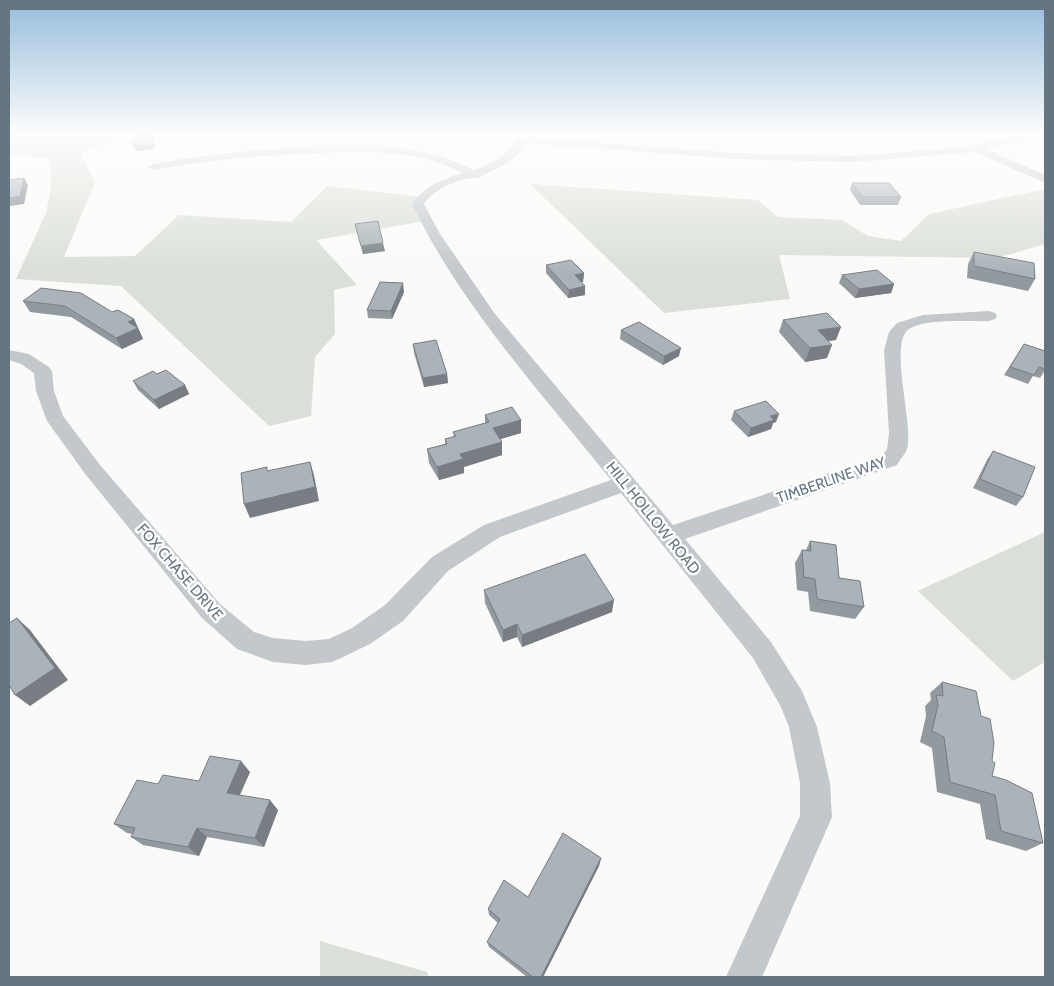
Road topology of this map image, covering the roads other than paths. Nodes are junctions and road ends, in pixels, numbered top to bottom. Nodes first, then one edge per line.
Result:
1 (456, 181) edge
2 (989, 316) dead end
3 (9, 355) edge
4 (625, 483) junction
5 (668, 536) junction
6 (744, 977) edge

1 - 4 street, HILL HOLLOW ROAD
2 - 5 street, TIMBERLINE WAY
3 - 4 street, FOX CHASE DRIVE
4 - 5 street, HILL HOLLOW ROAD
5 - 6 street, HILL HOLLOW ROAD

